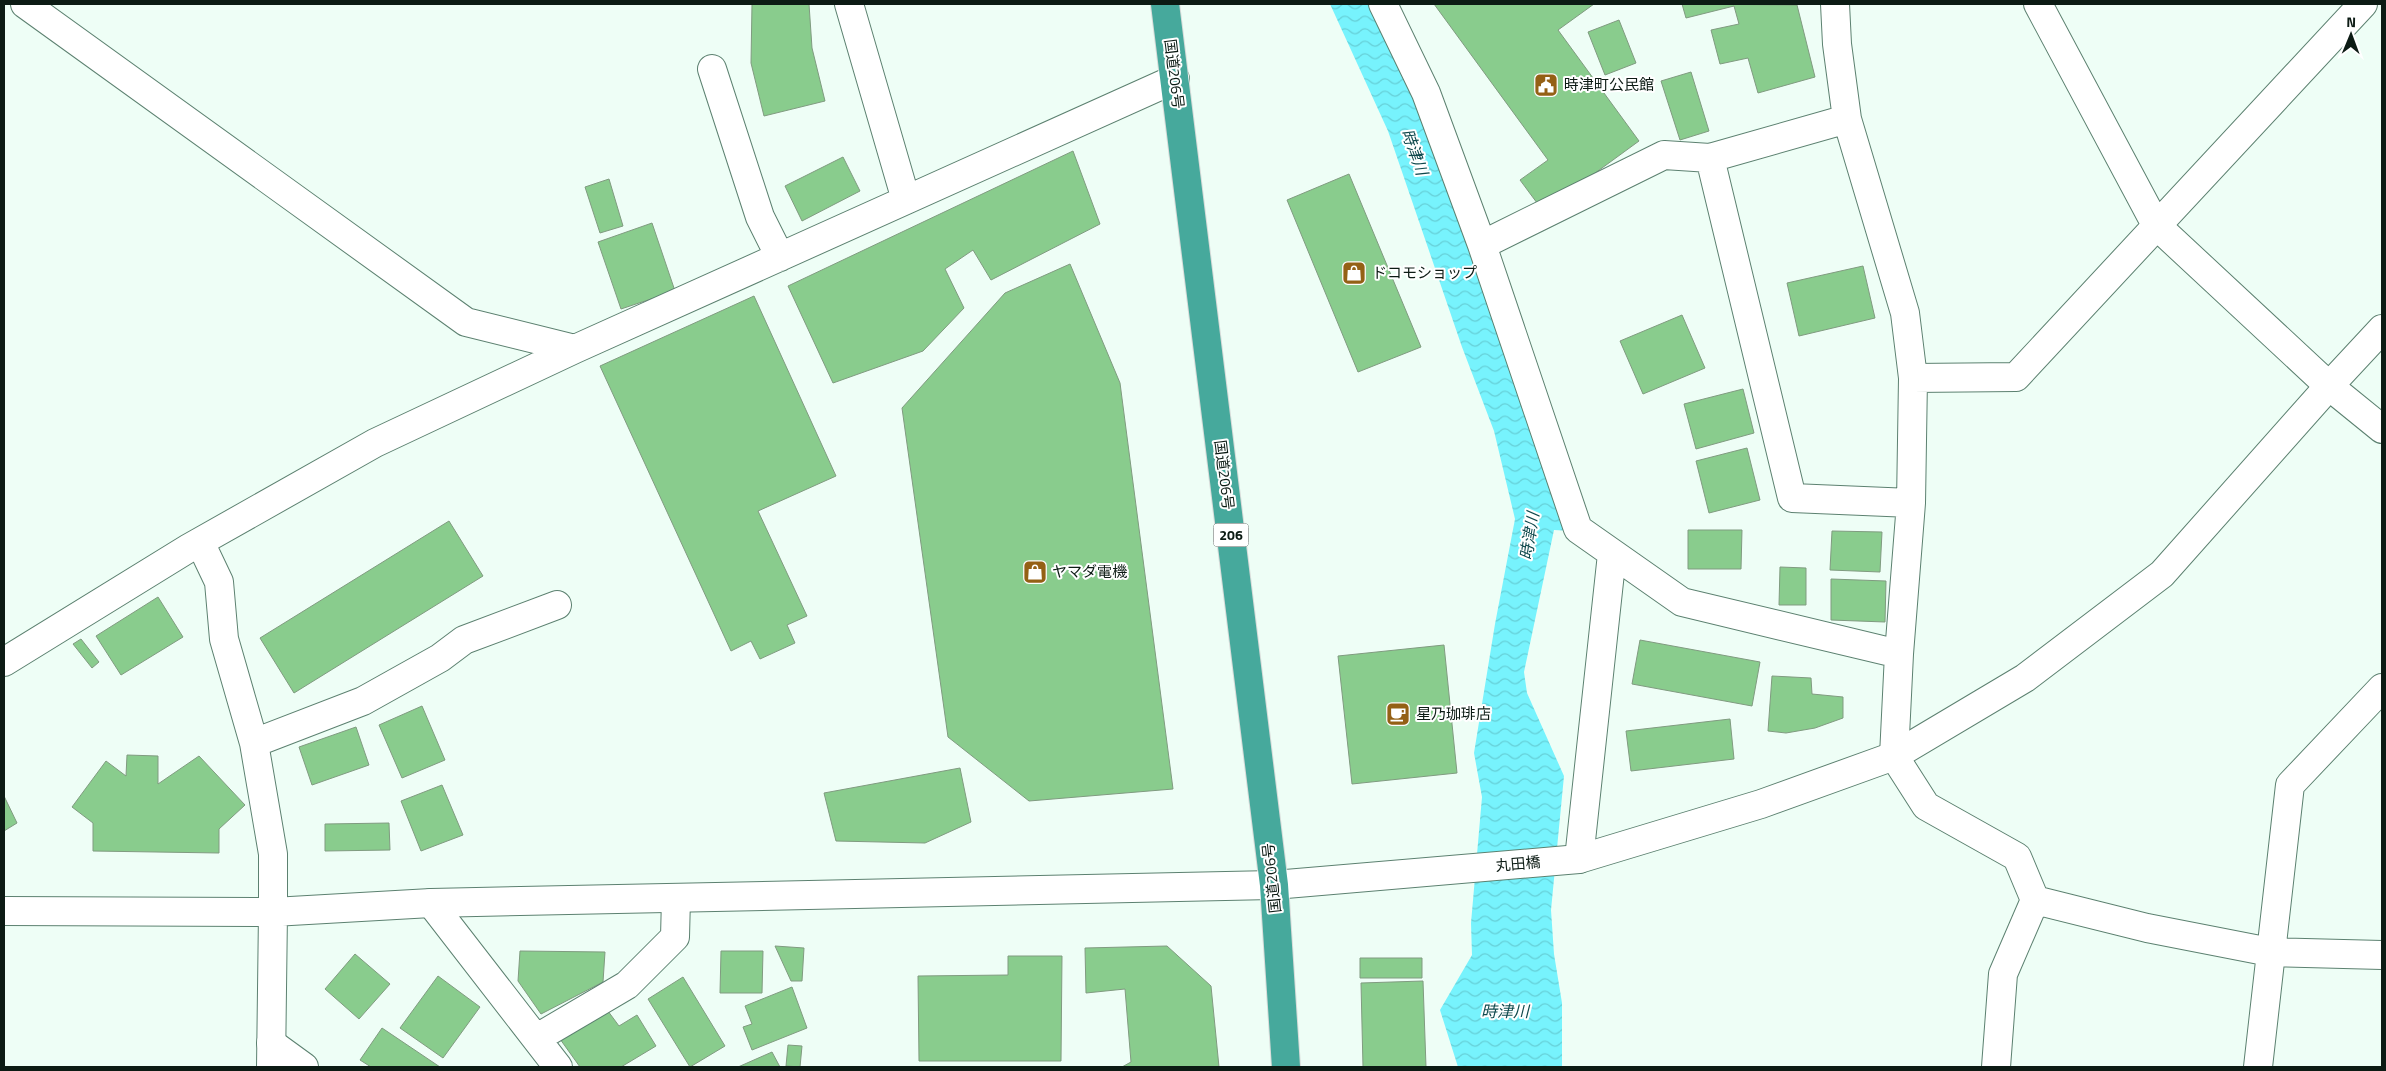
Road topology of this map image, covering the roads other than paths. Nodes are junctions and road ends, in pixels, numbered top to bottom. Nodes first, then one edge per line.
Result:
1 (25, 4) edge
2 (849, 4) edge
3 (1165, 4) edge
4 (1383, 4) edge
5 (1836, 4) edge
6 (2040, 4) edge
7 (2363, 4) edge
8 (712, 69) dead end
9 (1174, 79) junction
10 (1847, 119) junction
11 (1710, 158) junction
12 (906, 200) junction
13 (2156, 226) junction
14 (1482, 245) junction
15 (780, 257) junction
16 (2382, 329) edge
17 (575, 348) junction
18 (1913, 378) junction
19 (2328, 386) junction
20 (2382, 429) edge
21 (1911, 504) junction
22 (200, 542) junction
23 (1612, 554) junction
24 (557, 605) dead end
25 (1899, 654) junction
26 (4, 662) edge
27 (2382, 688) edge
28 (254, 743) junction
29 (1894, 756) junction
30 (1579, 859) junction
31 (1274, 885) junction
32 (676, 898) junction
33 (2035, 900) junction
34 (431, 903) junction
35 (4, 911) edge
36 (273, 912) junction
37 (2270, 952) junction
38 (2382, 955) edge
39 (537, 1038) junction
40 (271, 1055) edge
41 (304, 1067) edge
42 (558, 1067) edge
43 (1286, 1067) edge
44 (1996, 1067) edge
45 (2258, 1067) edge

1 - 17 street
2 - 12 street
3 - 9 highway, 国道206号 / 206
4 - 14 street
5 - 10 street
6 - 13 street
7 - 13 street
8 - 15 street
9 - 12 street
9 - 31 highway, 国道206号 / 206
10 - 11 street
10 - 18 street
11 - 14 street
11 - 21 street
12 - 15 street
13 - 18 street
13 - 19 street
14 - 23 street
15 - 17 street
16 - 19 street, 丸田橋
17 - 22 street
18 - 21 street
19 - 20 street
19 - 29 street, 丸田橋
21 - 25 street
22 - 26 street
22 - 28 street
23 - 25 street
23 - 30 street
24 - 28 street
25 - 29 street
27 - 37 street
28 - 36 street
29 - 30 street, 丸田橋
29 - 33 street
30 - 31 street, 丸田橋
31 - 32 street, 丸田橋
31 - 43 highway, 国道206号 / 206
32 - 34 street, 丸田橋
32 - 39 street
33 - 37 street
33 - 44 street
34 - 36 street, 丸田橋
34 - 39 street
35 - 36 street, 丸田橋
36 - 40 street
37 - 38 street
37 - 45 street
39 - 42 street
40 - 41 street

